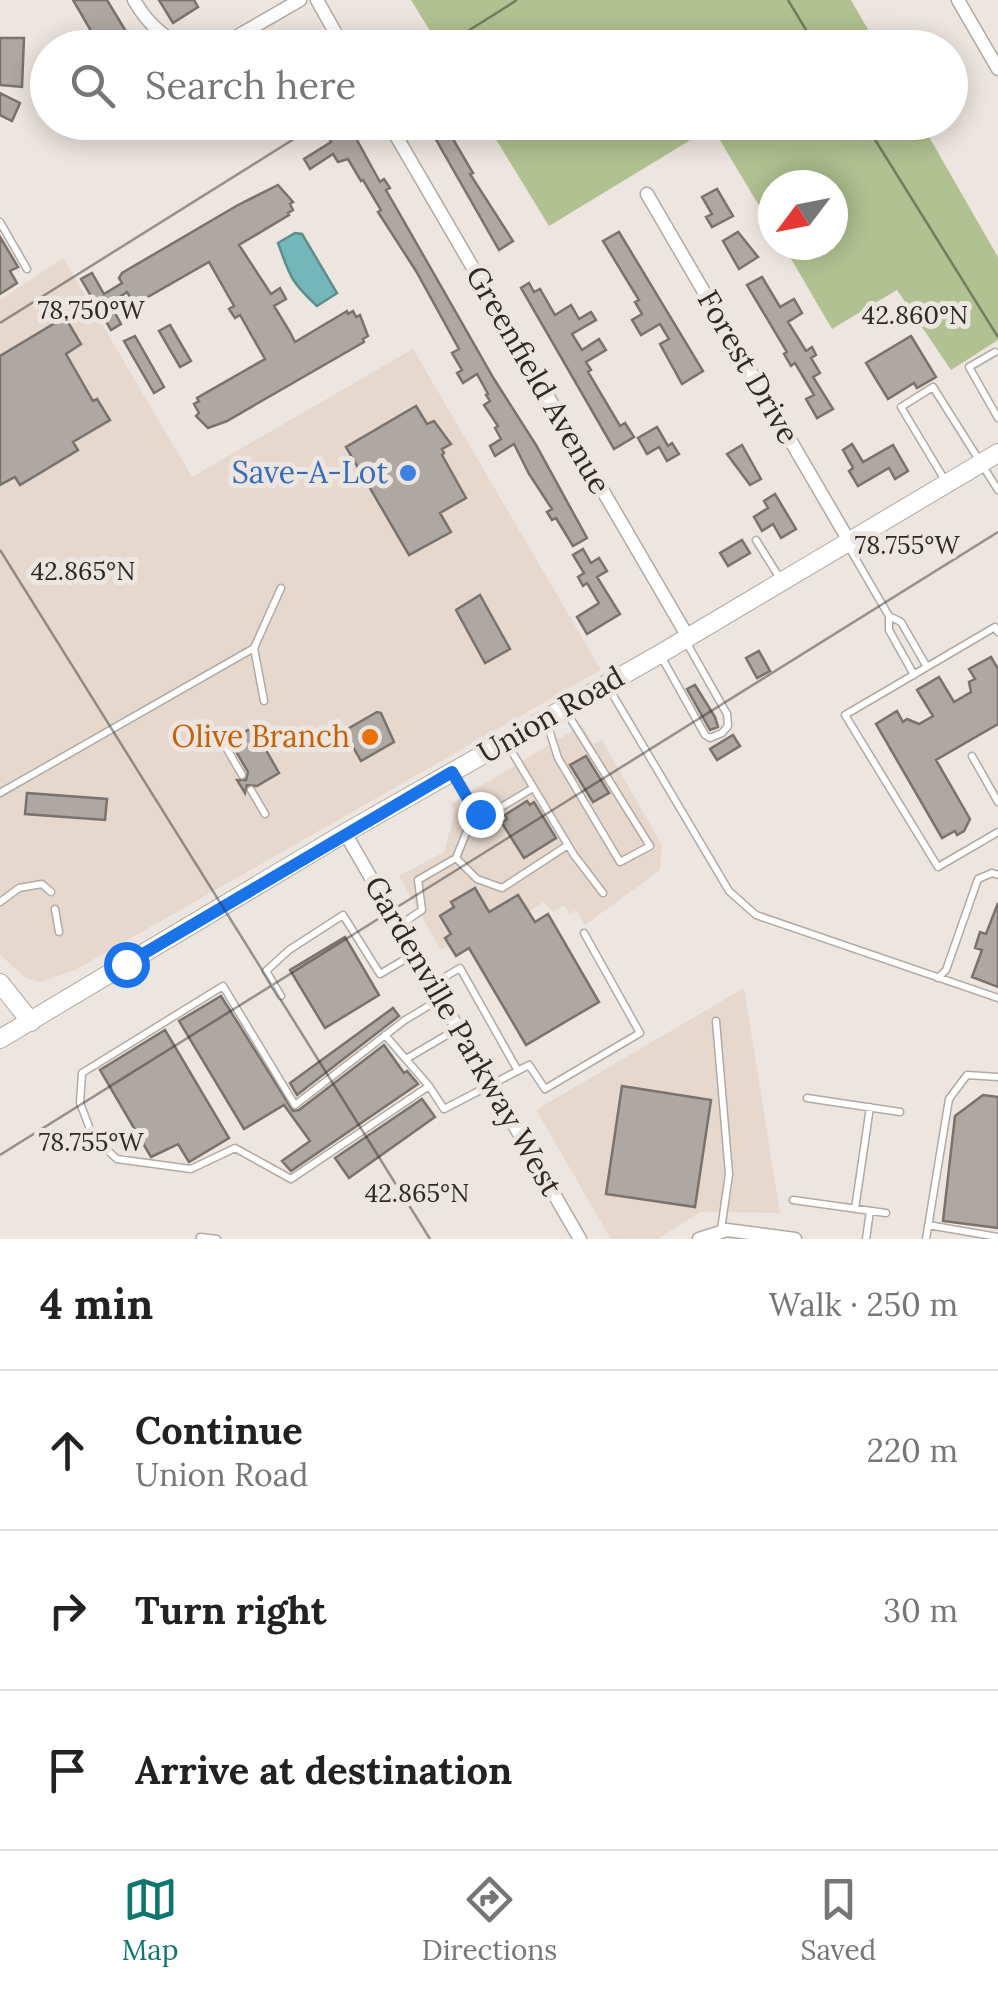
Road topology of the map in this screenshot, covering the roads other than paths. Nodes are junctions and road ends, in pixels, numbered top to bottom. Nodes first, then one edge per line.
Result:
1 (134, 0) edge
2 (300, 0) edge
3 (317, 0) edge
4 (962, 1) edge
5 (157, 30) edge
6 (248, 30) edge
7 (334, 30) edge
8 (998, 69) edge
9 (398, 140) edge
10 (647, 194) dead end
11 (0, 222) edge
12 (27, 270) dead end
13 (997, 353) edge
14 (998, 418) edge
15 (998, 453) edge
16 (980, 464) junction
17 (947, 483) junction
18 (998, 490) edge
19 (756, 540) dead end
20 (848, 542) junction
21 (782, 581) junction
22 (281, 588) dead end
23 (888, 616) junction
24 (998, 632) edge
25 (686, 638) junction
26 (254, 648) junction
27 (660, 654) junction
28 (927, 667) junction
29 (914, 675) junction
30 (607, 684) junction
31 (264, 701) dead end
32 (563, 708) junction
33 (545, 718) junction
34 (216, 730) dead end
35 (506, 741) junction
36 (972, 756) dead end
37 (452, 772) junction
38 (242, 776) dead end
39 (533, 788) junction
40 (251, 790) dead end
41 (0, 793) edge
42 (998, 802) edge
43 (475, 811) junction
44 (265, 814) dead end
45 (998, 832) edge
46 (345, 833) junction
47 (568, 845) junction
48 (456, 858) junction
49 (998, 875) edge
50 (52, 892) dead end
51 (603, 893) dead end
52 (0, 902) edge
53 (55, 909) dead end
54 (399, 926) junction
55 (58, 932) dead end
56 (584, 933) dead end
57 (415, 954) junction
58 (938, 978) junction
59 (0, 983) edge
60 (433, 984) junction
61 (280, 996) dead end
62 (441, 998) junction
63 (998, 998) edge
64 (716, 1021) dead end
65 (30, 1022) junction
66 (458, 1028) junction
67 (385, 1036) junction
68 (0, 1039) edge
69 (406, 1058) junction
70 (518, 1071) junction
71 (998, 1077) edge
72 (490, 1084) junction
73 (430, 1086) junction
74 (807, 1098) dead end
75 (870, 1108) junction
76 (900, 1112) dead end
77 (793, 1200) dead end
78 (855, 1209) junction
79 (870, 1211) junction
80 (886, 1213) dead end
81 (928, 1226) junction
82 (720, 1231) junction
83 (200, 1237) edge
84 (763, 1237) edge
85 (998, 1237) edge
86 (217, 1239) edge
87 (580, 1239) edge
88 (699, 1239) edge
89 (795, 1239) edge
90 (866, 1239) edge
91 (926, 1239) edge

1 - 5 street
2 - 6 street
3 - 7 street
4 - 8 street
9 - 25 street, Greenfield Avenue
10 - 20 street, Forest Drive
11 - 12 lane
13 - 14 lane
15 - 16 main road, Union Road
16 - 17 main road, Union Road
16 - 17 lane
16 - 18 lane
17 - 20 main road, Union Road
19 - 21 lane
20 - 21 main road, Union Road
20 - 23 lane
21 - 25 main road, Union Road
22 - 26 lane
23 - 28 lane
23 - 29 lane
24 - 28 lane
25 - 27 main road, Union Road
25 - 27 lane
26 - 31 lane
26 - 41 lane
27 - 30 main road, Union Road
28 - 29 lane
29 - 45 lane
30 - 32 main road, Union Road
30 - 58 lane
32 - 33 main road, Union Road
32 - 33 lane
33 - 35 main road, Union Road
34 - 38 lane
35 - 37 main road, Union Road
35 - 39 lane
36 - 42 lane
37 - 43 lane
37 - 46 main road, Union Road
39 - 43 lane
39 - 47 lane
40 - 44 lane
43 - 48 lane
46 - 54 street, Gardenville Parkway West
46 - 65 main road, Union Road
47 - 48 lane
47 - 51 lane
48 - 54 lane
49 - 58 lane
50 - 52 lane
53 - 55 lane
54 - 57 street, Gardenville Parkway West
56 - 70 lane
57 - 60 street, Gardenville Parkway West
57 - 61 lane
58 - 63 lane
59 - 65 main road
60 - 62 street, Gardenville Parkway West
60 - 70 lane
62 - 66 street, Gardenville Parkway West
62 - 67 lane
64 - 82 lane
65 - 68 main road, Union Road
66 - 69 lane
66 - 72 street, Gardenville Parkway West
67 - 69 lane
67 - 73 lane
69 - 73 lane
70 - 72 lane
71 - 81 lane
72 - 73 lane
72 - 87 street, Gardenville Parkway West
74 - 75 lane
75 - 76 lane
75 - 78 lane
77 - 78 lane
78 - 79 lane
79 - 80 lane
79 - 90 lane
81 - 85 lane
81 - 91 lane
82 - 84 street
82 - 88 street
83 - 86 lane
84 - 89 street

